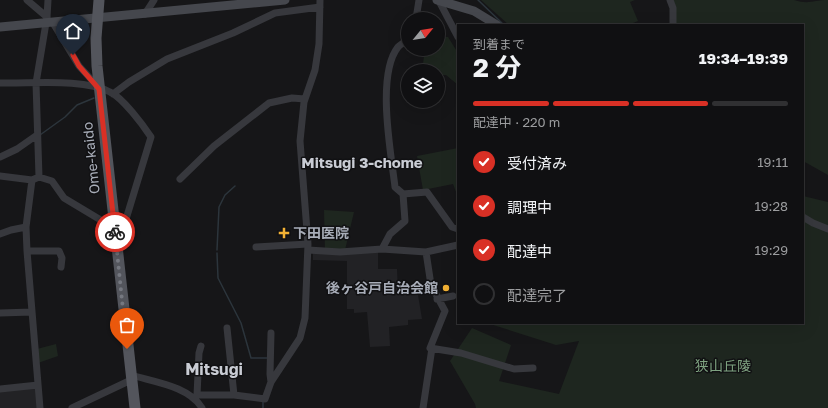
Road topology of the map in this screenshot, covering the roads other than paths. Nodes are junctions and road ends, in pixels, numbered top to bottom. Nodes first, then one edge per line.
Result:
1 (27, 0) edge
2 (48, 0) edge
3 (99, 0) edge
4 (154, 0) edge
5 (281, 0) edge
6 (419, 0) edge
7 (438, 0) edge
8 (670, 0) edge
9 (320, 4) edge
10 (417, 12) edge
11 (275, 13) junction
12 (145, 14) junction
13 (97, 18) junction
14 (49, 21) junction
15 (495, 24) edge
16 (673, 24) edge
17 (0, 27) edge
18 (457, 35) edge
19 (401, 44) edge
20 (0, 82) edge
21 (36, 83) junction
22 (99, 89) junction
23 (113, 94) junction
24 (305, 99) junction
25 (37, 137) junction
26 (0, 157) edge
27 (0, 176) edge
28 (35, 179) junction
29 (180, 179) dead end
30 (403, 194) junction
31 (804, 218) edge
32 (26, 228) junction
33 (457, 229) edge
34 (828, 229) edge
35 (115, 231) junction
36 (0, 234) edge
37 (457, 246) edge
38 (256, 247) dead end
39 (308, 248) junction
40 (382, 249) junction
41 (27, 251) junction
42 (426, 252) junction
43 (61, 267) dead end
44 (453, 296) dead end
45 (437, 300) junction
46 (32, 312) junction
47 (0, 313) edge
48 (227, 328) dead end
49 (271, 333) dead end
50 (201, 346) dead end
51 (432, 348) junction
52 (533, 368) dead end
53 (131, 378) junction
54 (271, 382) junction
55 (38, 385) junction
56 (0, 389) edge
57 (234, 395) junction
58 (196, 396) junction
59 (40, 408) edge
60 (72, 408) edge
61 (134, 408) edge
62 (202, 408) edge
63 (424, 408) edge

1 - 14 street
2 - 14 street
3 - 13 main road, Ome-kaido
4 - 12 street
5 - 11 street
5 - 12 street
6 - 10 street
7 - 15 street
7 - 18 street
8 - 16 street
9 - 11 street
9 - 24 street
11 - 23 street
12 - 13 street
13 - 14 street
13 - 22 main road, Ome-kaido
14 - 17 street
14 - 21 street
14 - 22 street
19 - 30 street
20 - 21 street
21 - 22 street
21 - 25 street
22 - 23 street
22 - 35 main road, Ome-kaido
23 - 35 street
24 - 29 street
24 - 39 street
25 - 26 street
25 - 28 street
27 - 28 street
28 - 32 street
28 - 35 street
30 - 33 street
30 - 40 street
31 - 34 street
32 - 36 street
32 - 41 street
35 - 53 main road, Ome-kaido
37 - 42 street
38 - 39 street
39 - 40 street
39 - 54 street
40 - 42 street
41 - 43 street
41 - 46 street
42 - 45 street
44 - 45 street
45 - 51 street
46 - 47 street
46 - 55 street
48 - 57 street
49 - 54 street
50 - 58 street
51 - 52 street
51 - 63 street
53 - 58 street
53 - 60 street
53 - 61 main road, Ome-kaido
54 - 57 street
55 - 56 street
55 - 59 street
57 - 58 street
58 - 62 street

